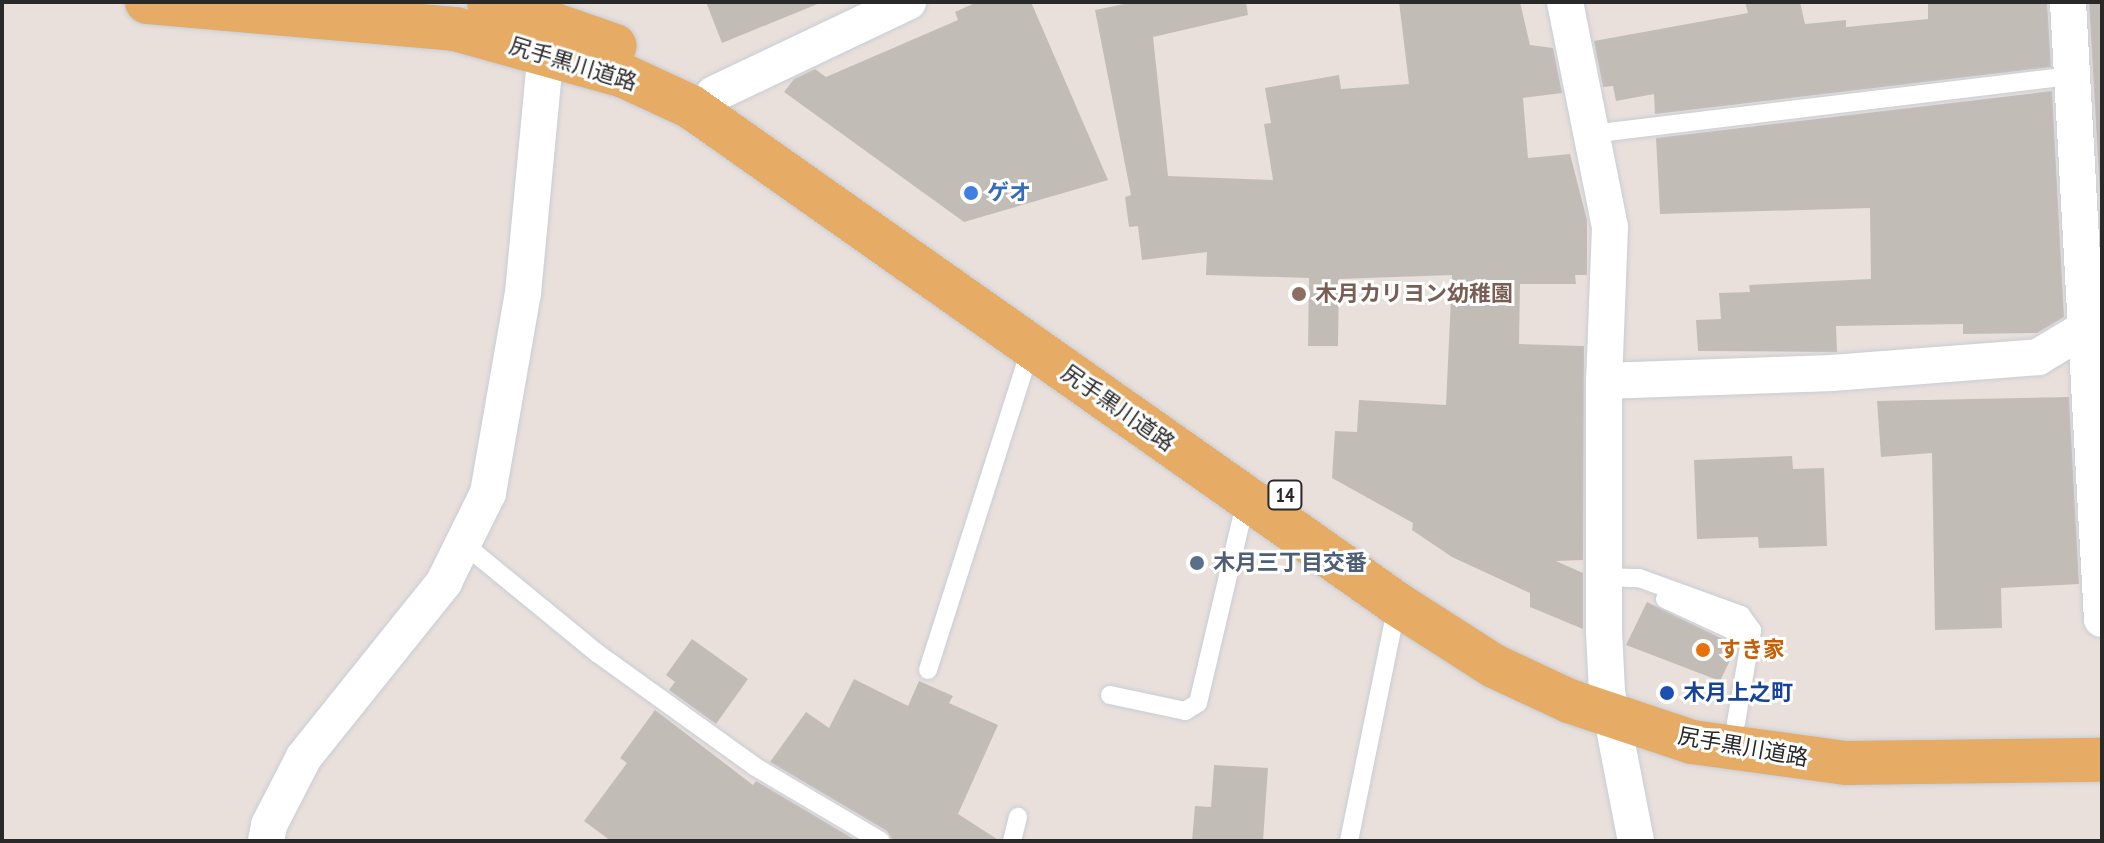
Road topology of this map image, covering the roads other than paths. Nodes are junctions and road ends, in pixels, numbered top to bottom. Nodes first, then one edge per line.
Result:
1 (147, 2) edge
2 (489, 2) edge
3 (908, 2) edge
4 (1565, 2) edge
5 (2068, 2) edge
6 (548, 26) edge
7 (2073, 76) junction
8 (714, 94) junction
9 (1591, 134) junction
10 (2094, 278) edge
11 (2088, 327) junction
12 (1031, 348) junction
13 (1604, 381) junction
14 (1247, 498) junction
15 (465, 545) junction
16 (1622, 578) junction
17 (1397, 604) junction
18 (2102, 619) edge
19 (928, 670) dead end
20 (1110, 695) dead end
21 (1611, 704) junction
22 (1736, 723) junction
23 (2102, 737) edge
24 (2102, 760) edge
25 (1018, 817) dead end
26 (266, 841) edge
27 (881, 841) edge
28 (1012, 841) edge
29 (1349, 841) edge
30 (1636, 841) edge

1 - 6 main road, 尻手黒川道路 / 14
2 - 6 main road, 尻手黒川道路 / 14
3 - 8 street
4 - 9 street
5 - 7 street
6 - 8 main road, 尻手黒川道路 / 14
6 - 12 main road, 尻手黒川道路 / 14
6 - 15 street
7 - 9 lane
7 - 10 street
8 - 21 main road, 尻手黒川道路 / 14
9 - 13 street
10 - 11 street
11 - 13 street
11 - 18 street
12 - 14 main road, 尻手黒川道路 / 14
12 - 19 lane
13 - 16 street
14 - 17 main road, 尻手黒川道路 / 14
14 - 20 lane
15 - 26 street
15 - 27 lane
16 - 21 street
16 - 22 lane
17 - 21 main road, 尻手黒川道路 / 14
17 - 29 lane
21 - 22 main road, 尻手黒川道路 / 14
21 - 24 main road, 尻手黒川道路 / 14
21 - 30 street
22 - 23 main road, 尻手黒川道路 / 14
25 - 28 lane

